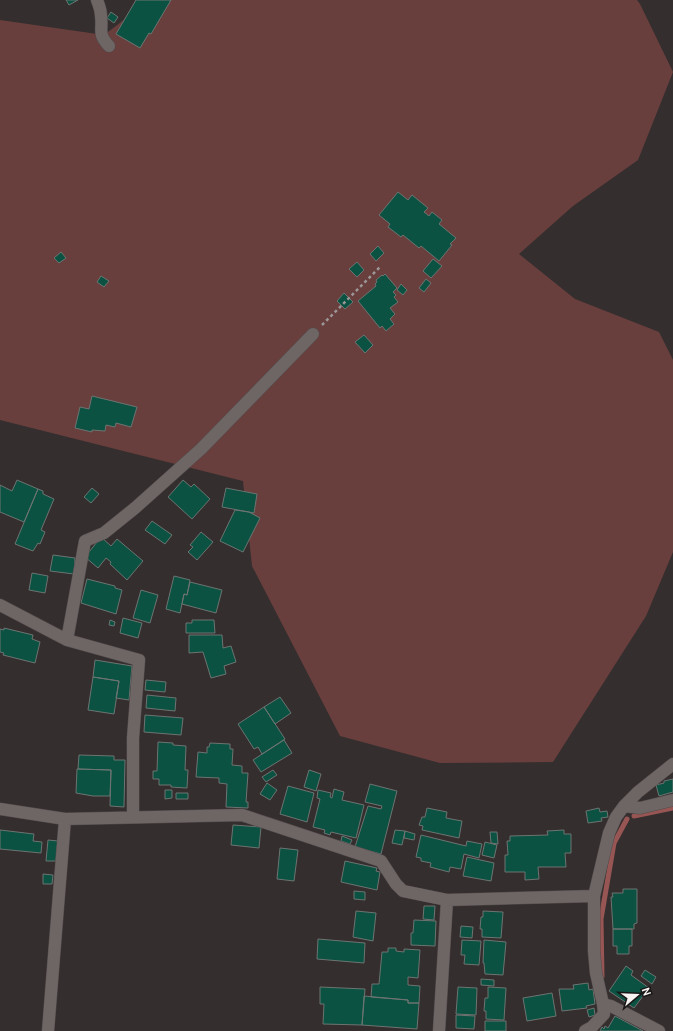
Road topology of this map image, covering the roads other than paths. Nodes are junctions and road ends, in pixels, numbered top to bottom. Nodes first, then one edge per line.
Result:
1 (98, 0) edge
2 (109, 46) dead end
3 (313, 334) road end
4 (0, 605) edge
5 (68, 640) junction
6 (673, 764) edge
7 (673, 800) edge
8 (624, 806) junction
9 (0, 809) edge
10 (133, 817) junction
11 (65, 819) junction
12 (594, 896) junction
13 (447, 900) junction
14 (607, 1005) junction
15 (48, 1031) edge
16 (440, 1031) edge
17 (585, 1031) edge
18 (659, 1031) edge

1 - 2 street
3 - 5 street
4 - 5 street
5 - 10 street
6 - 8 street
7 - 8 street
8 - 12 street
9 - 11 street
10 - 11 street
10 - 13 street
11 - 15 street
12 - 13 street
12 - 14 street
13 - 16 street
14 - 17 street
14 - 18 street

